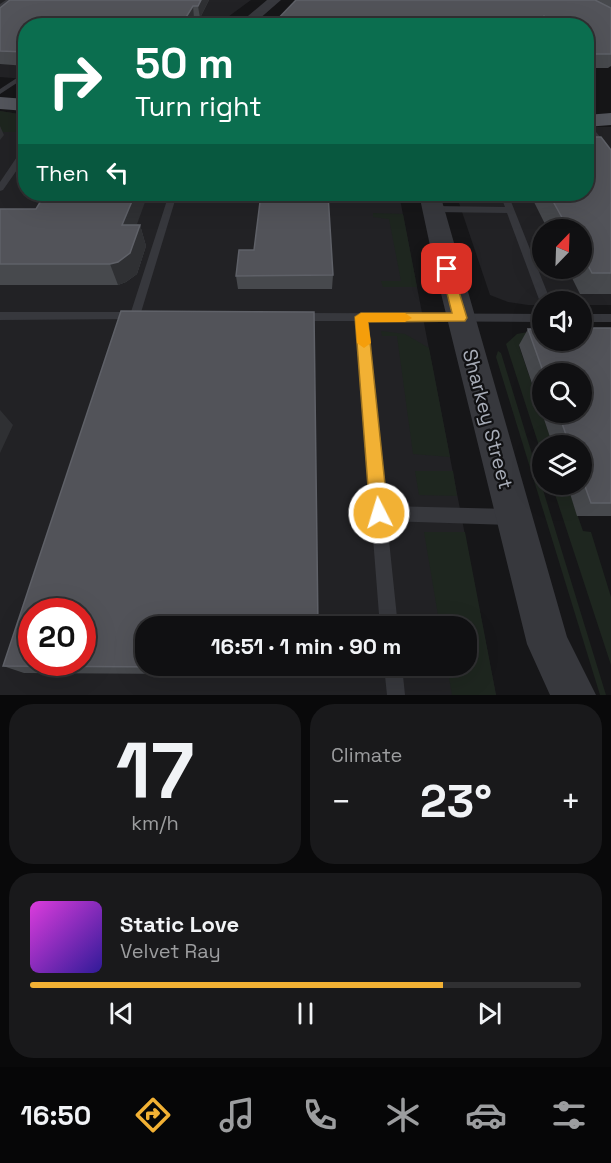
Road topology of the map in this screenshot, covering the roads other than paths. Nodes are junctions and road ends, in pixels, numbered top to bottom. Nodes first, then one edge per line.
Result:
1 (9, 0) edge
2 (275, 0) edge
3 (0, 7) edge
4 (252, 18) edge
5 (18, 80) edge
6 (18, 90) edge
7 (2, 92) edge
8 (18, 101) edge
9 (611, 103) edge
10 (594, 104) edge
11 (611, 119) edge
12 (594, 120) edge
13 (594, 136) edge
14 (611, 155) edge
15 (18, 162) edge
16 (0, 188) edge
17 (171, 201) edge
18 (431, 201) edge
19 (507, 201) edge
20 (510, 210) junction
21 (542, 291) edge
22 (0, 315) edge
23 (290, 317) edge
24 (361, 317) junction
25 (460, 318) junction
26 (532, 318) edge
27 (592, 318) edge
28 (611, 318) edge
29 (379, 513) junction
30 (514, 518) junction
31 (388, 616) edge
32 (548, 644) junction
33 (394, 676) edge
34 (396, 695) edge
35 (552, 695) edge
36 (573, 695) edge

1 - 3 lane
2 - 4 street
5 - 7 lane
6 - 7 main road
7 - 8 main road
9 - 10 main road
11 - 12 main road
13 - 14 lane
15 - 16 lane
17 - 22 lane
18 - 20 lane
18 - 25 street, Sharkey Street
19 - 20 lane
20 - 21 lane
23 - 24 lane
24 - 25 lane
24 - 29 lane
25 - 26 lane
25 - 30 street, Sharkey Street
27 - 28 lane
29 - 30 lane
29 - 31 lane
30 - 32 street, Sharkey Street
32 - 35 street, Sharkey Street
32 - 36 street, Sharkey Street
33 - 34 lane

